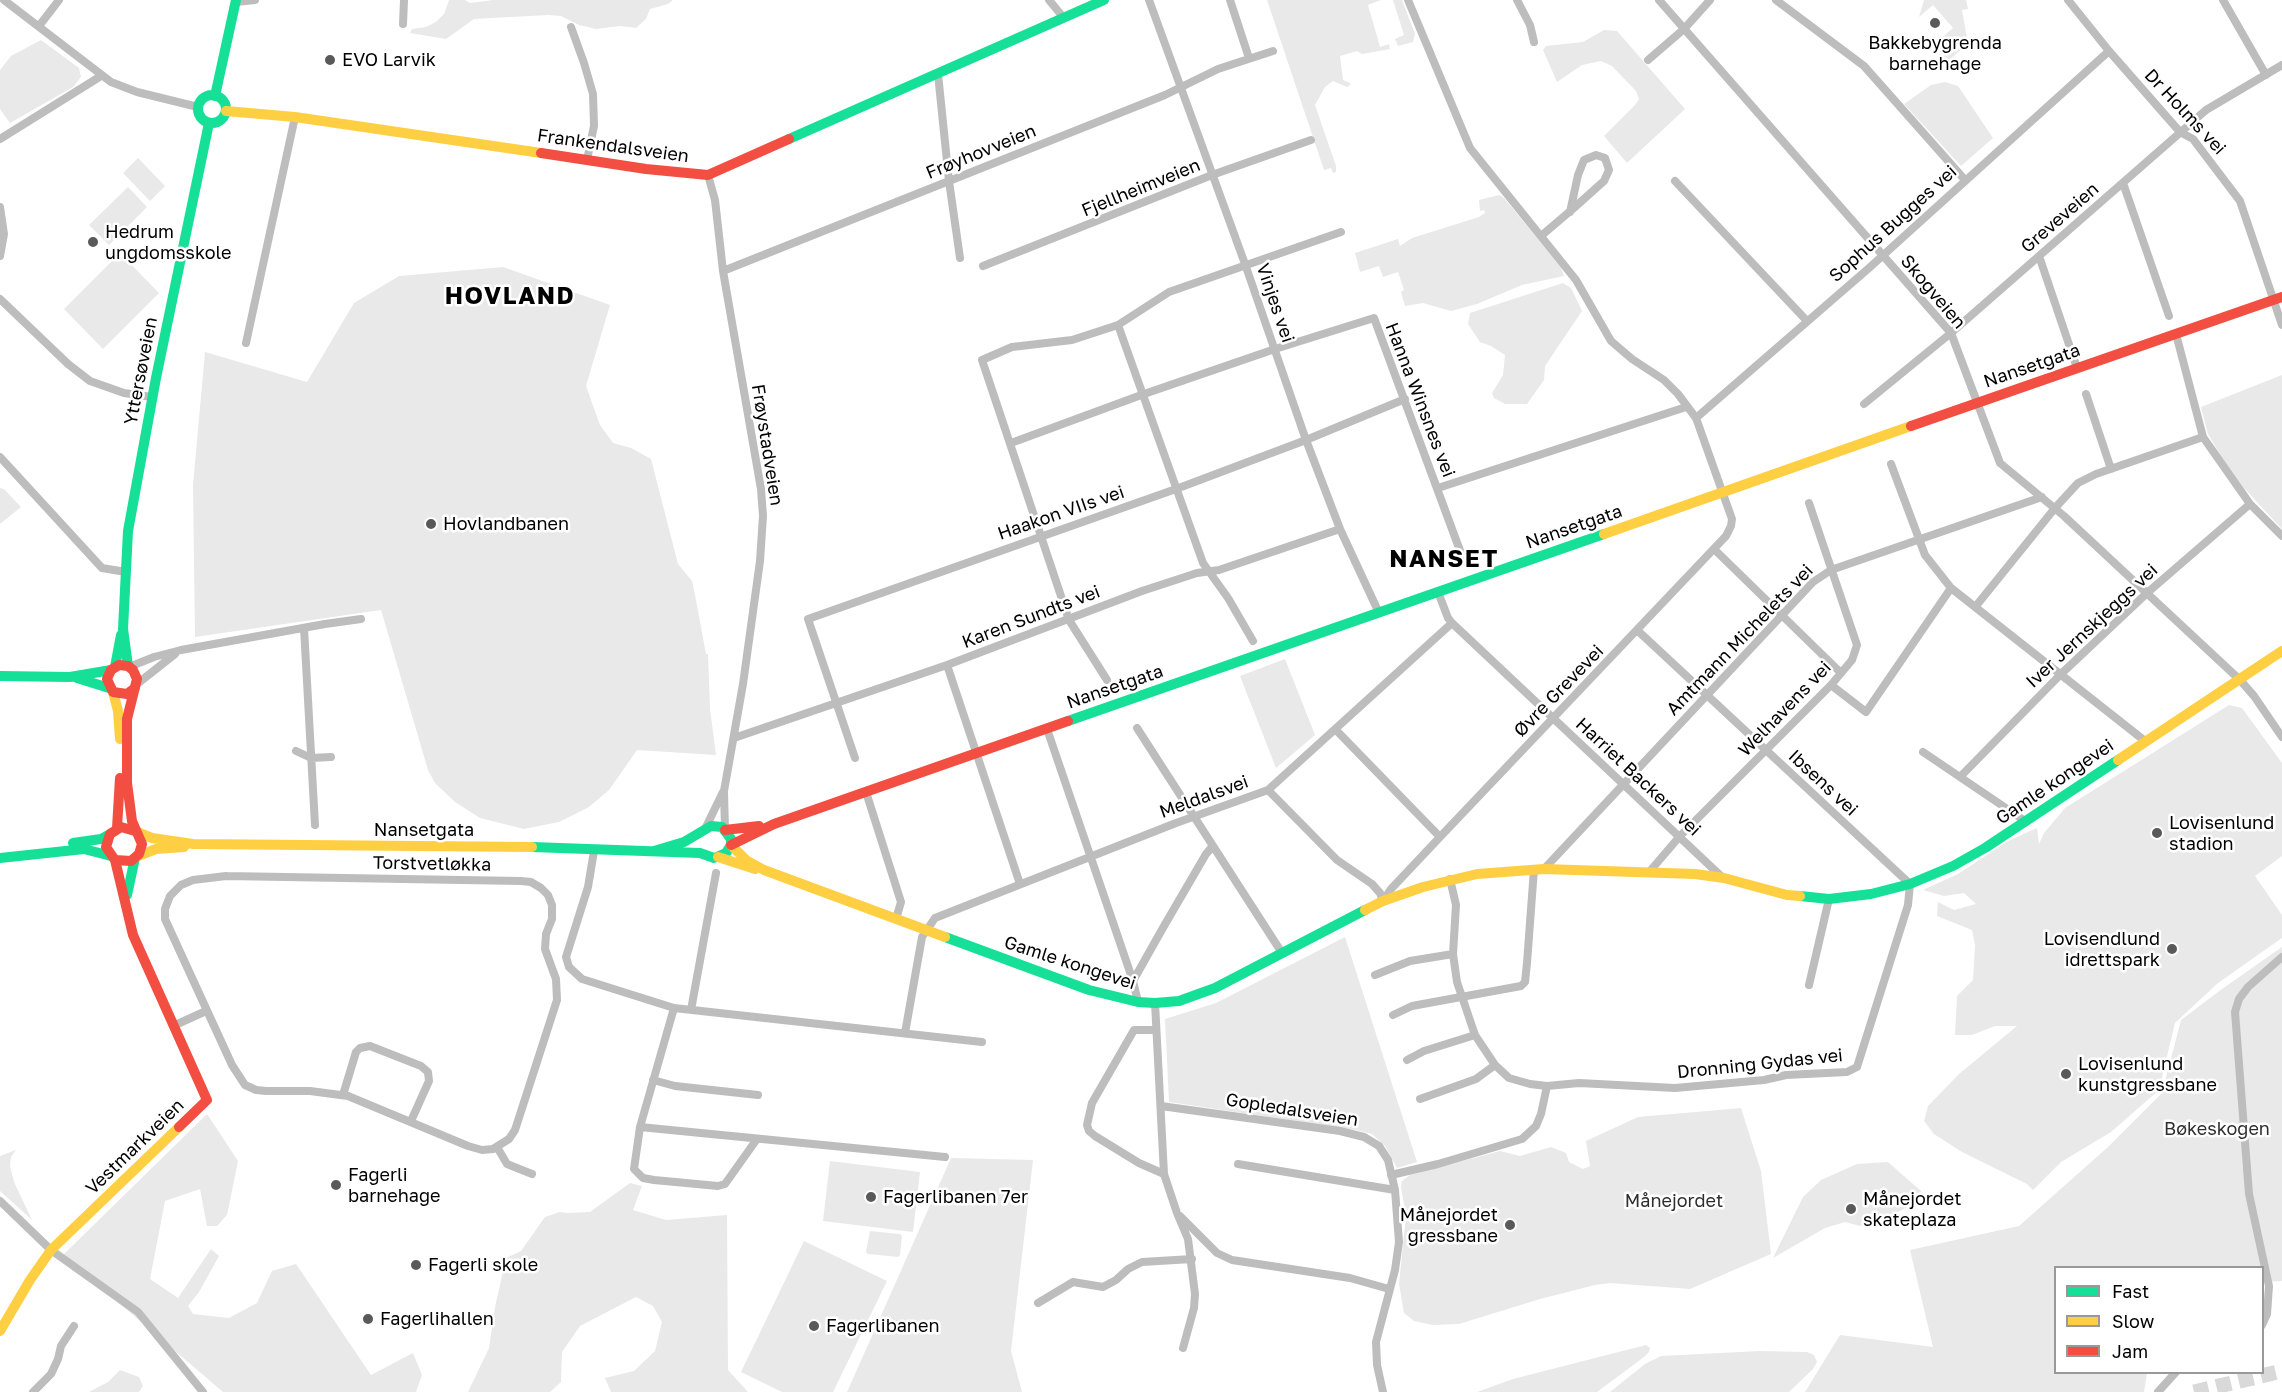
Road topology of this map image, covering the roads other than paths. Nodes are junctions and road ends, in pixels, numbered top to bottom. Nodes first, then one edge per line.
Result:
1 (4, 0) edge
2 (59, 0) edge
3 (255, 0) edge
4 (405, 0) edge
5 (1049, 0) edge
6 (1104, 0) edge
7 (1149, 0) edge
8 (1230, 0) edge
9 (1408, 0) edge
10 (1517, 0) edge
11 (1659, 0) edge
12 (1710, 0) edge
13 (1776, 0) edge
14 (2068, 0) edge
15 (2223, 0) edge
16 (236, 1) edge
17 (1063, 17) junction
18 (403, 24) dead end
19 (39, 26) junction
20 (571, 27) dead end
21 (1684, 29) junction
22 (1534, 42) dead end
23 (1273, 51) dead end
24 (2109, 51) junction
25 (1249, 58) junction
26 (1648, 60) dead end
27 (2282, 66) edge
28 (938, 74) junction
29 (2266, 75) junction
30 (101, 76) junction
31 (1180, 87) junction
32 (215, 96) junction
33 (198, 107) junction
34 (226, 111) junction
35 (295, 117) junction
36 (209, 123) junction
37 (2181, 132) junction
38 (0, 139) edge
39 (1311, 140) dead end
40 (587, 160) junction
41 (708, 175) junction
42 (1212, 175) junction
43 (1965, 180) junction
44 (949, 181) junction
45 (1674, 181) dead end
46 (2123, 183) junction
47 (0, 207) edge
48 (1570, 212) junction
49 (1341, 232) dead end
50 (1541, 237) junction
51 (1882, 255) junction
52 (0, 256) edge
53 (2039, 256) junction
54 (960, 258) dead end
55 (1245, 264) junction
56 (983, 266) dead end
57 (723, 271) junction
58 (2278, 298) edge
59 (0, 299) edge
60 (2169, 316) dead end
61 (1807, 321) junction
62 (1118, 325) junction
63 (2282, 325) edge
64 (1951, 333) junction
65 (2176, 334) junction
66 (246, 343) dead end
67 (1275, 349) junction
68 (2077, 368) junction
69 (1144, 394) junction
70 (2086, 394) dead end
71 (152, 397) junction
72 (1405, 399) junction
73 (1978, 403) junction
74 (1864, 404) dead end
75 (1683, 408) dead end
76 (1696, 418) junction
77 (2203, 437) junction
78 (1306, 440) junction
79 (1011, 443) junction
80 (0, 457) edge
81 (1892, 464) dead end
82 (2111, 469) junction
83 (1438, 488) junction
84 (1176, 489) junction
85 (1724, 492) junction
86 (2042, 497) junction
87 (1809, 503) dead end
88 (2250, 504) junction
89 (2055, 508) junction
90 (1340, 529) junction
91 (1041, 535) junction
92 (2282, 536) edge
93 (1918, 540) junction
94 (1714, 549) junction
95 (1462, 556) dead end
96 (1831, 570) junction
97 (1208, 571) junction
98 (126, 572) junction
99 (1951, 588) junction
100 (1438, 592) junction
101 (2147, 593) junction
102 (1976, 606) junction
103 (1379, 613) junction
104 (1782, 616) junction
105 (361, 620) dead end
106 (1069, 620) junction
107 (1452, 623) junction
108 (304, 628) junction
109 (123, 629) junction
110 (1637, 630) junction
111 (1253, 641) dead end
112 (181, 650) junction
113 (2282, 651) edge
114 (947, 665) junction
115 (129, 666) junction
116 (113, 668) junction
117 (1841, 673) junction
118 (2061, 674) junction
119 (0, 676) edge
120 (70, 676) junction
121 (1107, 680) dead end
122 (2240, 680) junction
123 (1831, 685) junction
124 (136, 686) junction
125 (111, 690) junction
126 (1707, 695) junction
127 (835, 703) junction
128 (1554, 719) junction
129 (1047, 729) junction
130 (1137, 729) dead end
131 (1335, 729) junction
132 (2282, 736) edge
133 (734, 738) junction
134 (2145, 741) junction
135 (1766, 750) junction
136 (296, 751) dead end
137 (1923, 752) dead end
138 (977, 753) junction
139 (332, 757) dead end
140 (311, 758) junction
141 (855, 758) dead end
142 (1960, 777) junction
143 (1623, 784) junction
144 (1268, 790) junction
145 (724, 791) junction
146 (866, 792) junction
147 (1194, 817) junction
148 (2025, 821) junction
149 (774, 824) junction
150 (315, 825) dead end
151 (725, 830) junction
152 (113, 831) junction
153 (704, 831) junction
154 (136, 832) junction
155 (1680, 836) junction
156 (1440, 837) junction
157 (193, 844) junction
158 (731, 845) junction
159 (1213, 846) junction
160 (594, 851) junction
161 (654, 851) junction
162 (0, 856) edge
163 (713, 856) junction
164 (137, 857) junction
165 (1091, 857) junction
166 (113, 858) junction
167 (1539, 869) junction
168 (764, 870) junction
169 (1650, 871) junction
170 (716, 873) dead end
171 (1724, 878) junction
172 (1450, 879) junction
173 (1020, 884) junction
174 (1910, 884) junction
175 (1829, 898) junction
176 (125, 901) junction
177 (1383, 901) junction
178 (896, 919) junction
179 (925, 930) junction
180 (1282, 953) junction
181 (1453, 954) junction
182 (2282, 957) edge
183 (1375, 975) dead end
184 (1134, 981) junction
185 (1809, 985) dead end
186 (1461, 996) junction
187 (1138, 1002) junction
188 (1155, 1004) junction
189 (674, 1008) junction
190 (691, 1010) junction
191 (206, 1011) junction
192 (1393, 1015) dead end
193 (173, 1026) junction
194 (1156, 1030) junction
195 (905, 1034) junction
196 (1475, 1035) junction
197 (982, 1042) dead end
198 (1407, 1060) dead end
199 (1495, 1065) junction
200 (653, 1080) junction
201 (1547, 1086) junction
202 (343, 1095) junction
203 (758, 1095) dead end
204 (1420, 1099) dead end
205 (1161, 1106) junction
206 (411, 1121) junction
207 (640, 1127) junction
208 (757, 1139) junction
209 (497, 1147) junction
210 (945, 1157) dead end
211 (1238, 1164) dead end
212 (532, 1174) dead end
213 (1164, 1174) junction
214 (1392, 1175) junction
215 (1395, 1190) junction
216 (0, 1201) edge
217 (1176, 1213) junction
218 (51, 1250) junction
219 (1192, 1259) junction
220 (1389, 1289) junction
221 (1038, 1303) dead end
222 (2264, 1321) edge
223 (74, 1326) dead end
224 (0, 1331) edge
225 (1184, 1348) dead end
226 (2174, 1374) edge
227 (33, 1392) edge
228 (203, 1392) edge
229 (1383, 1392) edge
230 (2158, 1392) edge

1 - 19 street
2 - 19 street
3 - 16 street
4 - 18 street
5 - 17 street
6 - 17 main road, Frankendalsveien
7 - 31 street, Vinjes vei
8 - 25 street
9 - 50 street, Øvre Grevevei
10 - 22 street
11 - 21 street, Skogveien
12 - 21 street
13 - 43 street
14 - 24 street, Dr Holms vei
15 - 29 street
16 - 32 main road
17 - 28 main road, Frankendalsveien
19 - 30 street
20 - 40 street
21 - 26 street
21 - 51 street, Skogveien
23 - 25 street, Frøyhovveien
24 - 37 street, Dr Holms vei
24 - 43 street, Sophus Bugges vei
25 - 31 street, Frøyhovveien
27 - 29 street, Greveveien
28 - 41 main road, Frankendalsveien
28 - 44 street
29 - 37 street, Greveveien
30 - 33 street
30 - 38 street
31 - 42 street, Vinjes vei
31 - 44 street, Frøyhovveien
32 - 33 main road
32 - 34 main road
33 - 36 main road
34 - 35 main road, Frankendalsveien
34 - 36 main road
35 - 40 main road, Frankendalsveien
35 - 66 street
36 - 71 main road, Yttersøveien
37 - 46 street, Greveveien
37 - 58 street, Dr Holms vei
39 - 42 street, Fjellheimveien
40 - 41 main road, Frankendalsveien
41 - 57 street, Frøystadveien
42 - 55 street, Vinjes vei
42 - 56 street, Fjellheimveien
43 - 51 street, Sophus Bugges vei
44 - 54 street
44 - 57 street, Frøyhovveien
45 - 61 street
46 - 53 street, Greveveien
46 - 60 street
47 - 52 street
48 - 48 street
48 - 50 street
49 - 55 street
50 - 76 street, Øvre Grevevei
51 - 61 street, Sophus Bugges vei
51 - 64 street, Skogveien
53 - 64 street, Greveveien
53 - 68 street
55 - 62 street
55 - 67 street, Vinjes vei
57 - 133 street, Frøystadveien
58 - 63 street, Dr Holms vei
58 - 65 main road, Nansetgata
59 - 71 street
61 - 76 street, Sophus Bugges vei
62 - 69 street
62 - 79 street
64 - 73 street, Skogveien
64 - 74 street, Greveveien
65 - 68 main road, Nansetgata
65 - 77 street
67 - 69 street
67 - 72 street, Hanna Winsnes vei
67 - 78 street, Vinjes vei
68 - 73 main road, Nansetgata
69 - 79 street
69 - 84 street
70 - 82 street
71 - 98 main road, Yttersøveien
72 - 78 street, Haakon VIIs vei
72 - 83 street, Hanna Winsnes vei
73 - 85 main road, Nansetgata
73 - 86 street, Skogveien
75 - 83 street
76 - 85 street, Øvre Grevevei
77 - 82 street
77 - 88 street
78 - 84 street, Haakon VIIs vei
78 - 90 street, Vinjes vei
79 - 91 street
80 - 98 street
81 - 93 street
82 - 89 street
83 - 95 street, Hanna Winsnes vei
84 - 91 street, Haakon VIIs vei
84 - 97 street
85 - 94 street, Øvre Grevevei
85 - 100 main road, Nansetgata
86 - 89 street, Skogveien
86 - 93 street, Amtmann Michelets vei
87 - 96 street, Welhavens vei
88 - 92 street
88 - 101 street, Iver Jernskjeggs vei
89 - 101 street, Skogveien
89 - 102 street
90 - 97 street, Karen Sundts vei
90 - 103 street, Vinjes vei
91 - 106 street
91 - 127 street, Haakon VIIs vei
93 - 96 street, Amtmann Michelets vei
93 - 99 street
94 - 104 street
94 - 110 street, Øvre Grevevei
96 - 104 street, Amtmann Michelets vei
96 - 117 street, Welhavens vei
97 - 106 street, Karen Sundts vei
97 - 111 street
98 - 109 main road, Yttersøveien
99 - 102 street
99 - 123 street
100 - 103 main road, Nansetgata
100 - 107 street, Harriet Backers vei
101 - 118 street, Iver Jernskjeggs vei
101 - 122 street, Skogveien
102 - 118 street
103 - 129 main road, Nansetgata
104 - 117 street
104 - 126 street, Amtmann Michelets vei
105 - 108 street
106 - 114 street, Karen Sundts vei
106 - 121 street
107 - 128 street, Harriet Backers vei
107 - 131 street, Meldalsvei
108 - 112 street
108 - 140 street
109 - 115 main road, Yttersøveien
109 - 116 main road, Yttersøveien
110 - 126 street, Ibsens vei
110 - 128 street, Øvre Grevevei
112 - 115 street
112 - 124 street
113 - 122 main road, Gamle kongevei
114 - 127 street, Karen Sundts vei
114 - 138 street
115 - 116 main road
115 - 124 main road
116 - 120 main road
116 - 125 main road
117 - 123 street, Welhavens vei
118 - 134 street
118 - 142 street, Iver Jernskjeggs vei
119 - 120 main road
120 - 125 main road
122 - 132 street, Skogveien
122 - 134 main road, Gamle kongevei
123 - 135 street, Welhavens vei
124 - 125 main road
124 - 154 main road
125 - 152 main road
126 - 135 street, Ibsens vei
126 - 143 street, Amtmann Michelets vei
127 - 133 street, Karen Sundts vei
127 - 141 street
128 - 143 street, Harriet Backers vei
128 - 156 street, Øvre Grevevei
129 - 138 main road, Nansetgata
129 - 165 street
130 - 147 street
131 - 144 street, Meldalsvei
131 - 156 street
133 - 145 street, Frøystadveien
134 - 148 main road, Gamle kongevei
135 - 155 street, Welhavens vei
135 - 174 street, Ibsens vei
136 - 140 street
137 - 142 street
138 - 146 main road, Nansetgata
138 - 173 street
139 - 140 street
140 - 150 street
142 - 148 street
143 - 155 street, Harriet Backers vei
143 - 167 street, Amtmann Michelets vei
144 - 147 street, Meldalsvei
144 - 177 street
145 - 151 street, Frøystadveien
145 - 153 street, Frøystadveien
146 - 149 main road, Nansetgata
146 - 178 street
147 - 159 street
147 - 165 street, Meldalsvei
148 - 174 main road, Gamle kongevei
149 - 151 main road, Nansetgata
149 - 158 main road, Nansetgata
151 - 153 main road
151 - 158 main road
152 - 154 main road
152 - 162 main road
152 - 166 main road
153 - 161 main road, Nansetgata
153 - 163 main road
154 - 157 main road, Nansetgata
154 - 164 main road
155 - 169 street, Welhavens vei
155 - 171 street, Harriet Backers vei
156 - 177 street, Øvre Grevevei
157 - 160 main road, Nansetgata
157 - 164 main road, Nansetgata
158 - 163 main road
158 - 168 main road, Gamle kongevei
159 - 180 street
159 - 184 street
160 - 161 main road, Nansetgata
160 - 189 street
161 - 163 main road, Nansetgata
162 - 166 main road
163 - 168 main road, Gamle kongevei
164 - 166 main road
164 - 176 main road, Vestmarkveien
165 - 173 street, Meldalsvei
165 - 184 street
166 - 176 main road, Vestmarkveien
167 - 169 main road, Gamle kongevei
167 - 172 main road, Gamle kongevei
167 - 186 street
168 - 178 main road, Gamle kongevei
169 - 171 main road, Gamle kongevei
170 - 190 street
171 - 175 main road, Gamle kongevei
172 - 177 main road, Gamle kongevei
172 - 181 street, Dronning Gydas vei
173 - 179 street, Meldalsvei
174 - 175 main road, Gamle kongevei
174 - 201 street, Dronning Gydas vei
175 - 185 street
176 - 193 main road, Vestmarkveien
177 - 180 main road, Gamle kongevei
178 - 179 main road, Gamle kongevei
179 - 187 main road, Gamle kongevei
179 - 195 street
180 - 188 main road, Gamle kongevei
181 - 183 street
181 - 186 street, Dronning Gydas vei
182 - 222 street
184 - 187 street
186 - 192 street
186 - 196 street, Dronning Gydas vei
187 - 188 main road, Gamle kongevei
188 - 194 street
189 - 190 street
189 - 200 street
190 - 195 street
191 - 193 street
191 - 202 street, Torstvetløkka
191 - 209 street, Torstvetløkka
193 - 218 main road, Vestmarkveien
194 - 205 street
194 - 213 street
195 - 197 street
196 - 198 street
196 - 199 street, Dronning Gydas vei
199 - 201 street, Dronning Gydas vei
199 - 204 street
200 - 203 street
200 - 207 street
201 - 214 street
202 - 206 street, Torstvetløkka
202 - 206 street
205 - 213 street
205 - 214 street, Gopledalsveien
206 - 209 street, Torstvetløkka
207 - 208 street
207 - 208 street
208 - 210 street
209 - 212 street
211 - 215 street
213 - 217 street
214 - 215 street, Gopledalsveien
215 - 220 street, Gopledalsveien
216 - 218 street
217 - 219 street
217 - 220 street
218 - 224 main road, Vestmarkveien
218 - 228 street
219 - 221 street
219 - 225 street
220 - 229 street, Gopledalsveien
223 - 227 street
226 - 230 street

